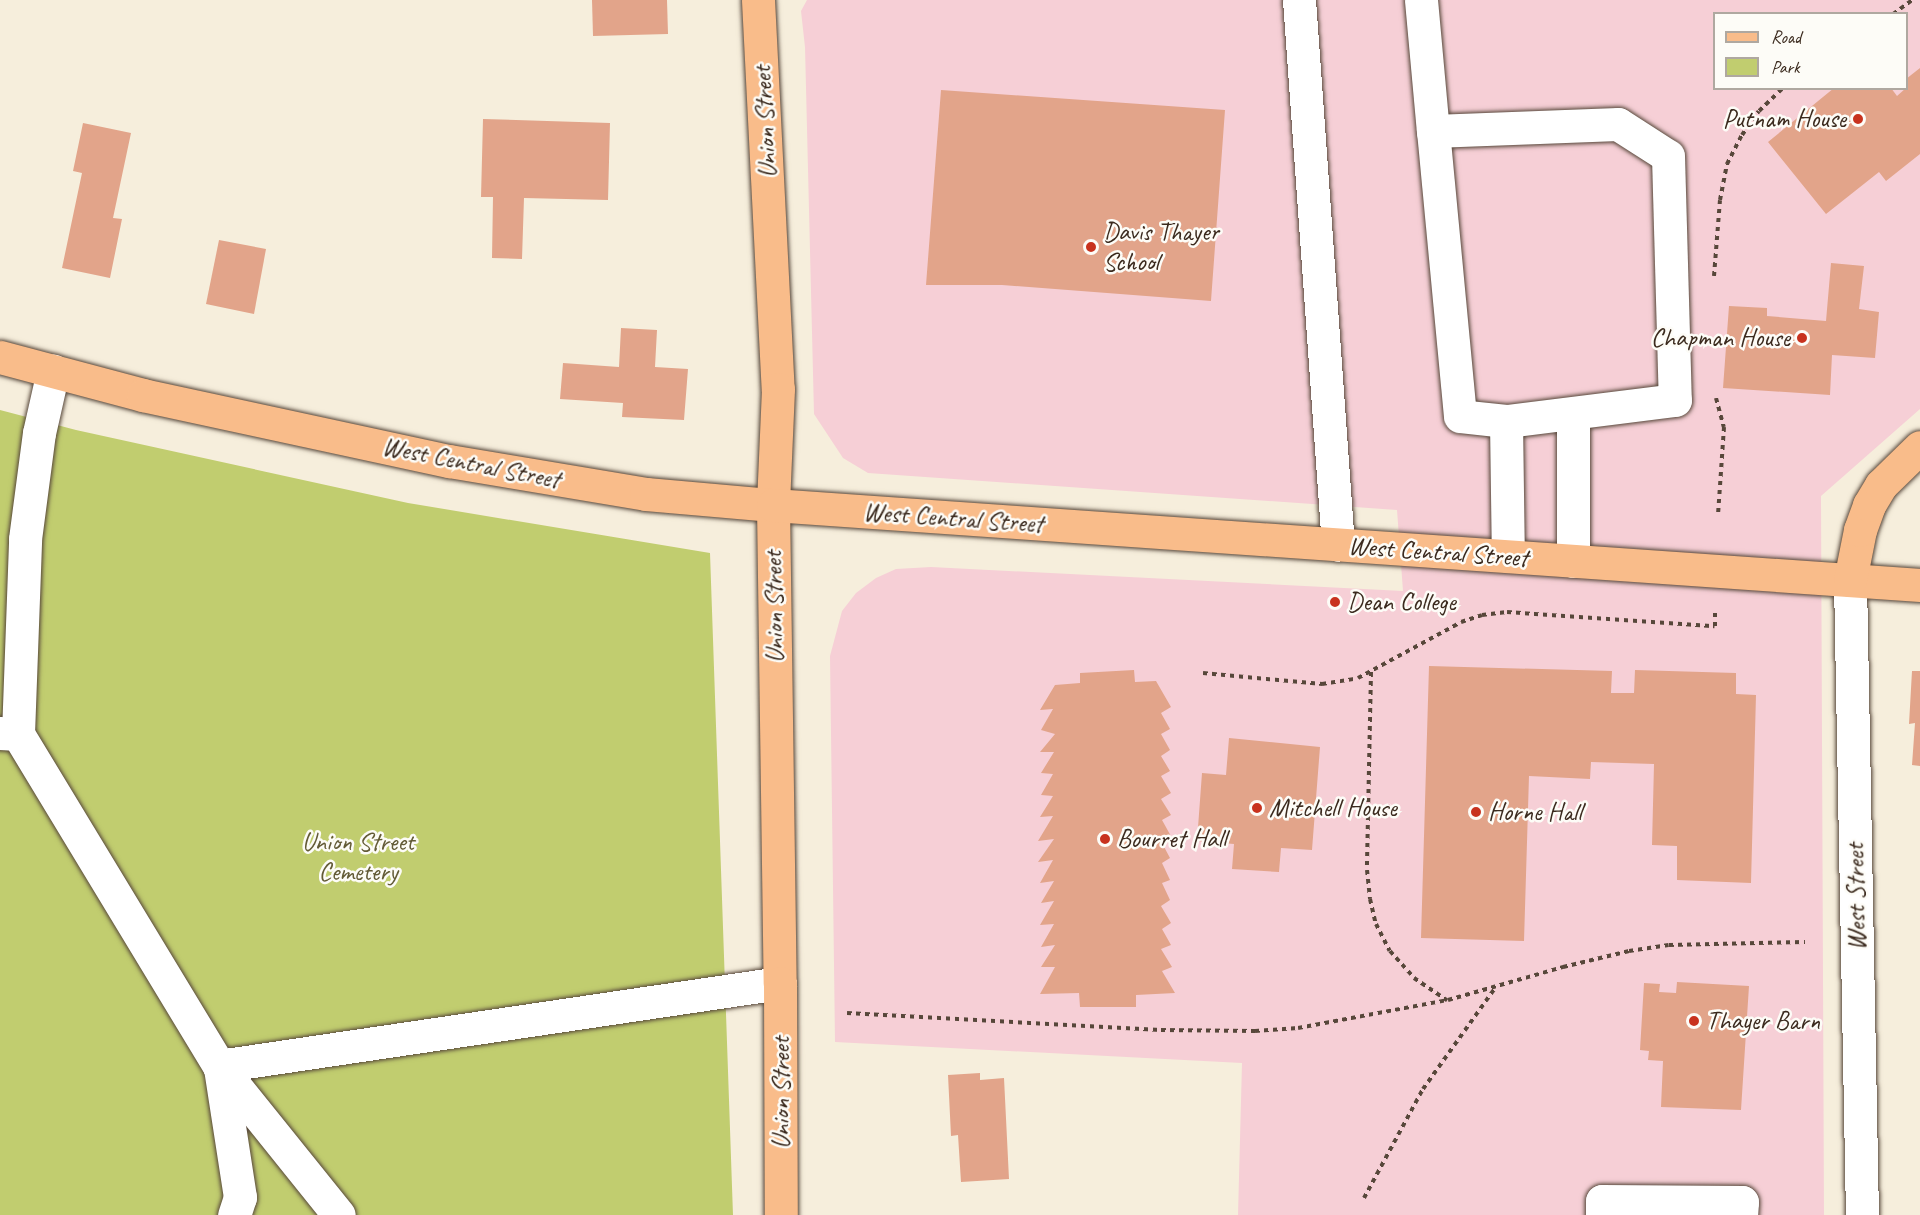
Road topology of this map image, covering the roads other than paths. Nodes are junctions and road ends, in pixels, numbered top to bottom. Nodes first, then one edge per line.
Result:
1 (758, 0) edge
2 (1299, 0) edge
3 (1422, 0) edge
4 (1433, 131) junction
5 (0, 357) edge
6 (53, 371) junction
7 (1573, 414) junction
8 (1506, 421) junction
9 (1920, 447) edge
10 (772, 506) junction
11 (1338, 545) junction
12 (1508, 556) junction
13 (1573, 561) junction
14 (1850, 580) junction
15 (1920, 585) edge
16 (9, 733) edge
17 (780, 983) junction
18 (219, 1066) junction
19 (234, 1215) edge
20 (339, 1215) edge
21 (781, 1215) edge
22 (1602, 1215) edge
23 (1742, 1215) edge
24 (1862, 1215) edge

1 - 10 main road, Union Street
2 - 11 street
3 - 4 street
4 - 7 street
4 - 8 street
5 - 6 main road, West Central Street
6 - 10 main road, West Central Street
6 - 16 street
7 - 8 street
7 - 13 street
8 - 12 street
9 - 14 main road
10 - 11 main road, West Central Street
10 - 17 main road, Union Street
11 - 12 main road, West Central Street
12 - 13 main road, West Central Street
13 - 14 main road, West Central Street
14 - 15 main road, West Central Street
14 - 24 street, West Street
16 - 18 street
17 - 18 street
17 - 21 main road, Union Street
18 - 19 street
18 - 20 street
22 - 23 street

